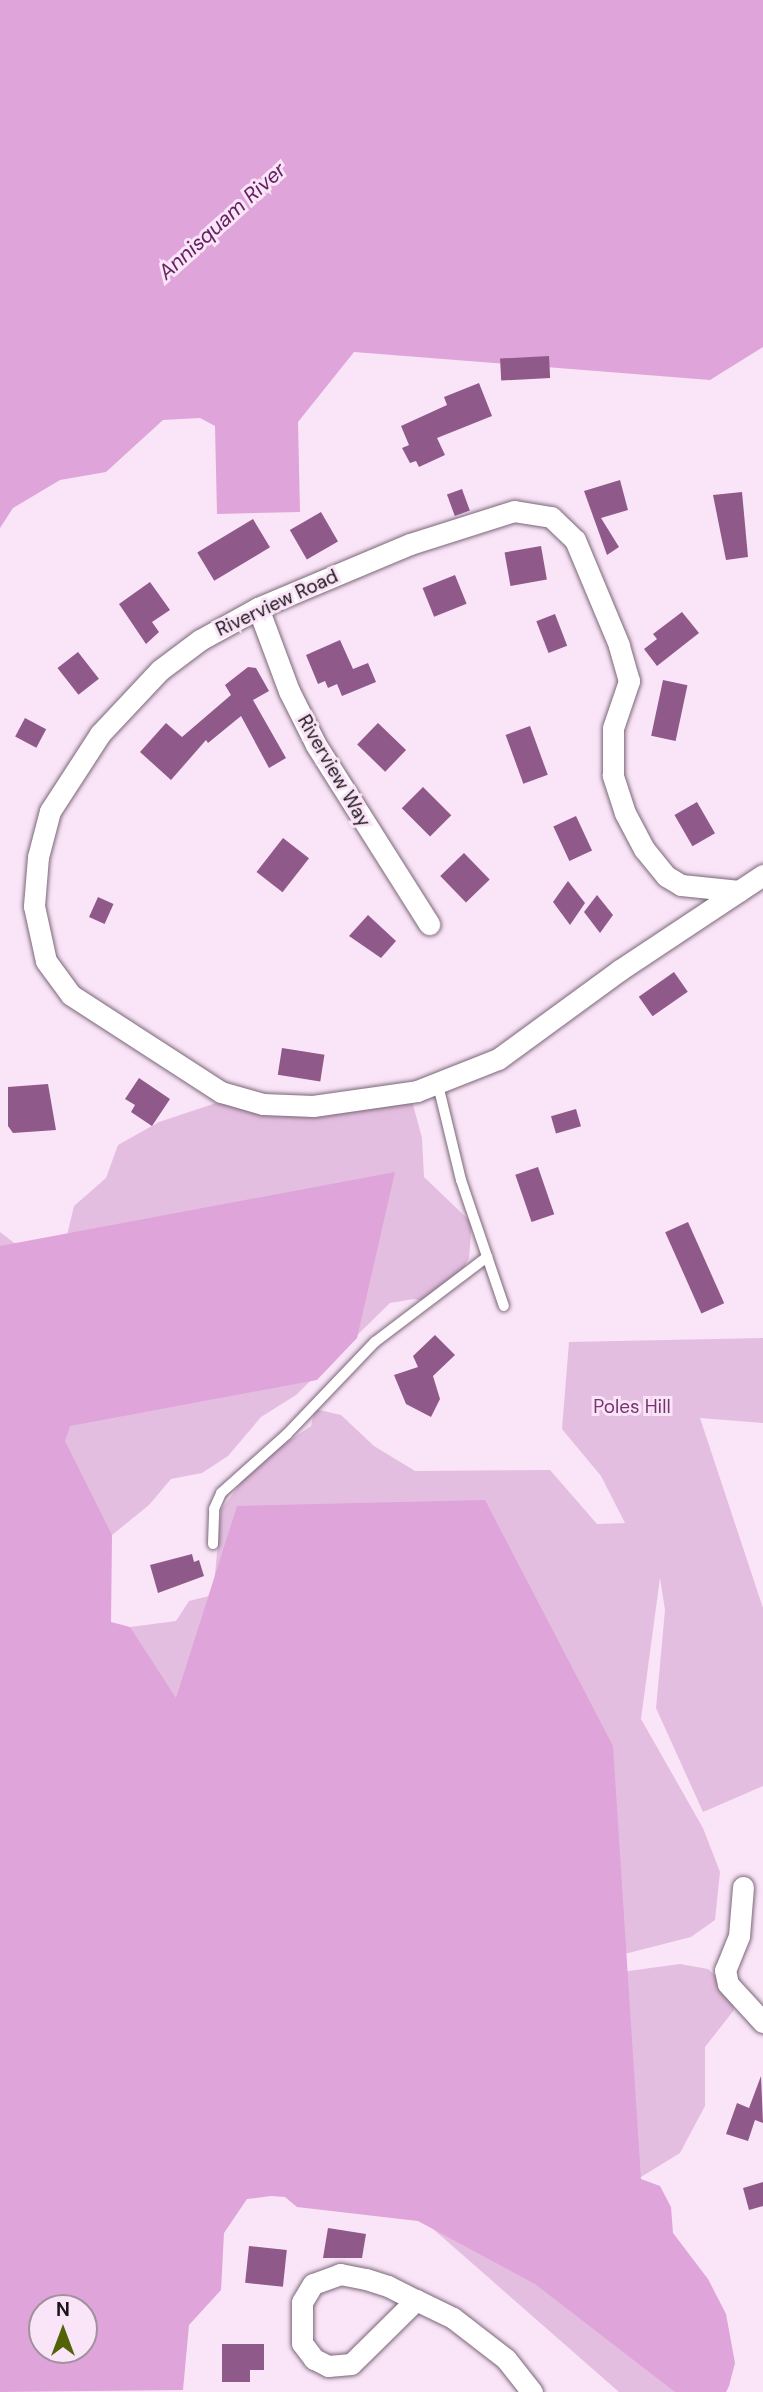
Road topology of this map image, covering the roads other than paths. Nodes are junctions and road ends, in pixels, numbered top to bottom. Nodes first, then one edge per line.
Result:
1 (258, 607) junction
2 (763, 875) edge
3 (739, 891) junction
4 (429, 924) dead end
5 (438, 1084) junction
6 (487, 1257) junction
7 (504, 1307) dead end
8 (212, 1544) dead end
9 (743, 1887) dead end
10 (763, 2022) edge
11 (416, 2300) junction
12 (532, 2392) edge

1 - 3 street, Riverview Road
1 - 4 street, Riverview Way
1 - 5 street, Riverview Road
2 - 3 street, Riverview Road
3 - 5 street, Riverview Road
5 - 6 lane
6 - 7 lane
6 - 8 lane
9 - 10 street
11 - 11 street
11 - 12 street

